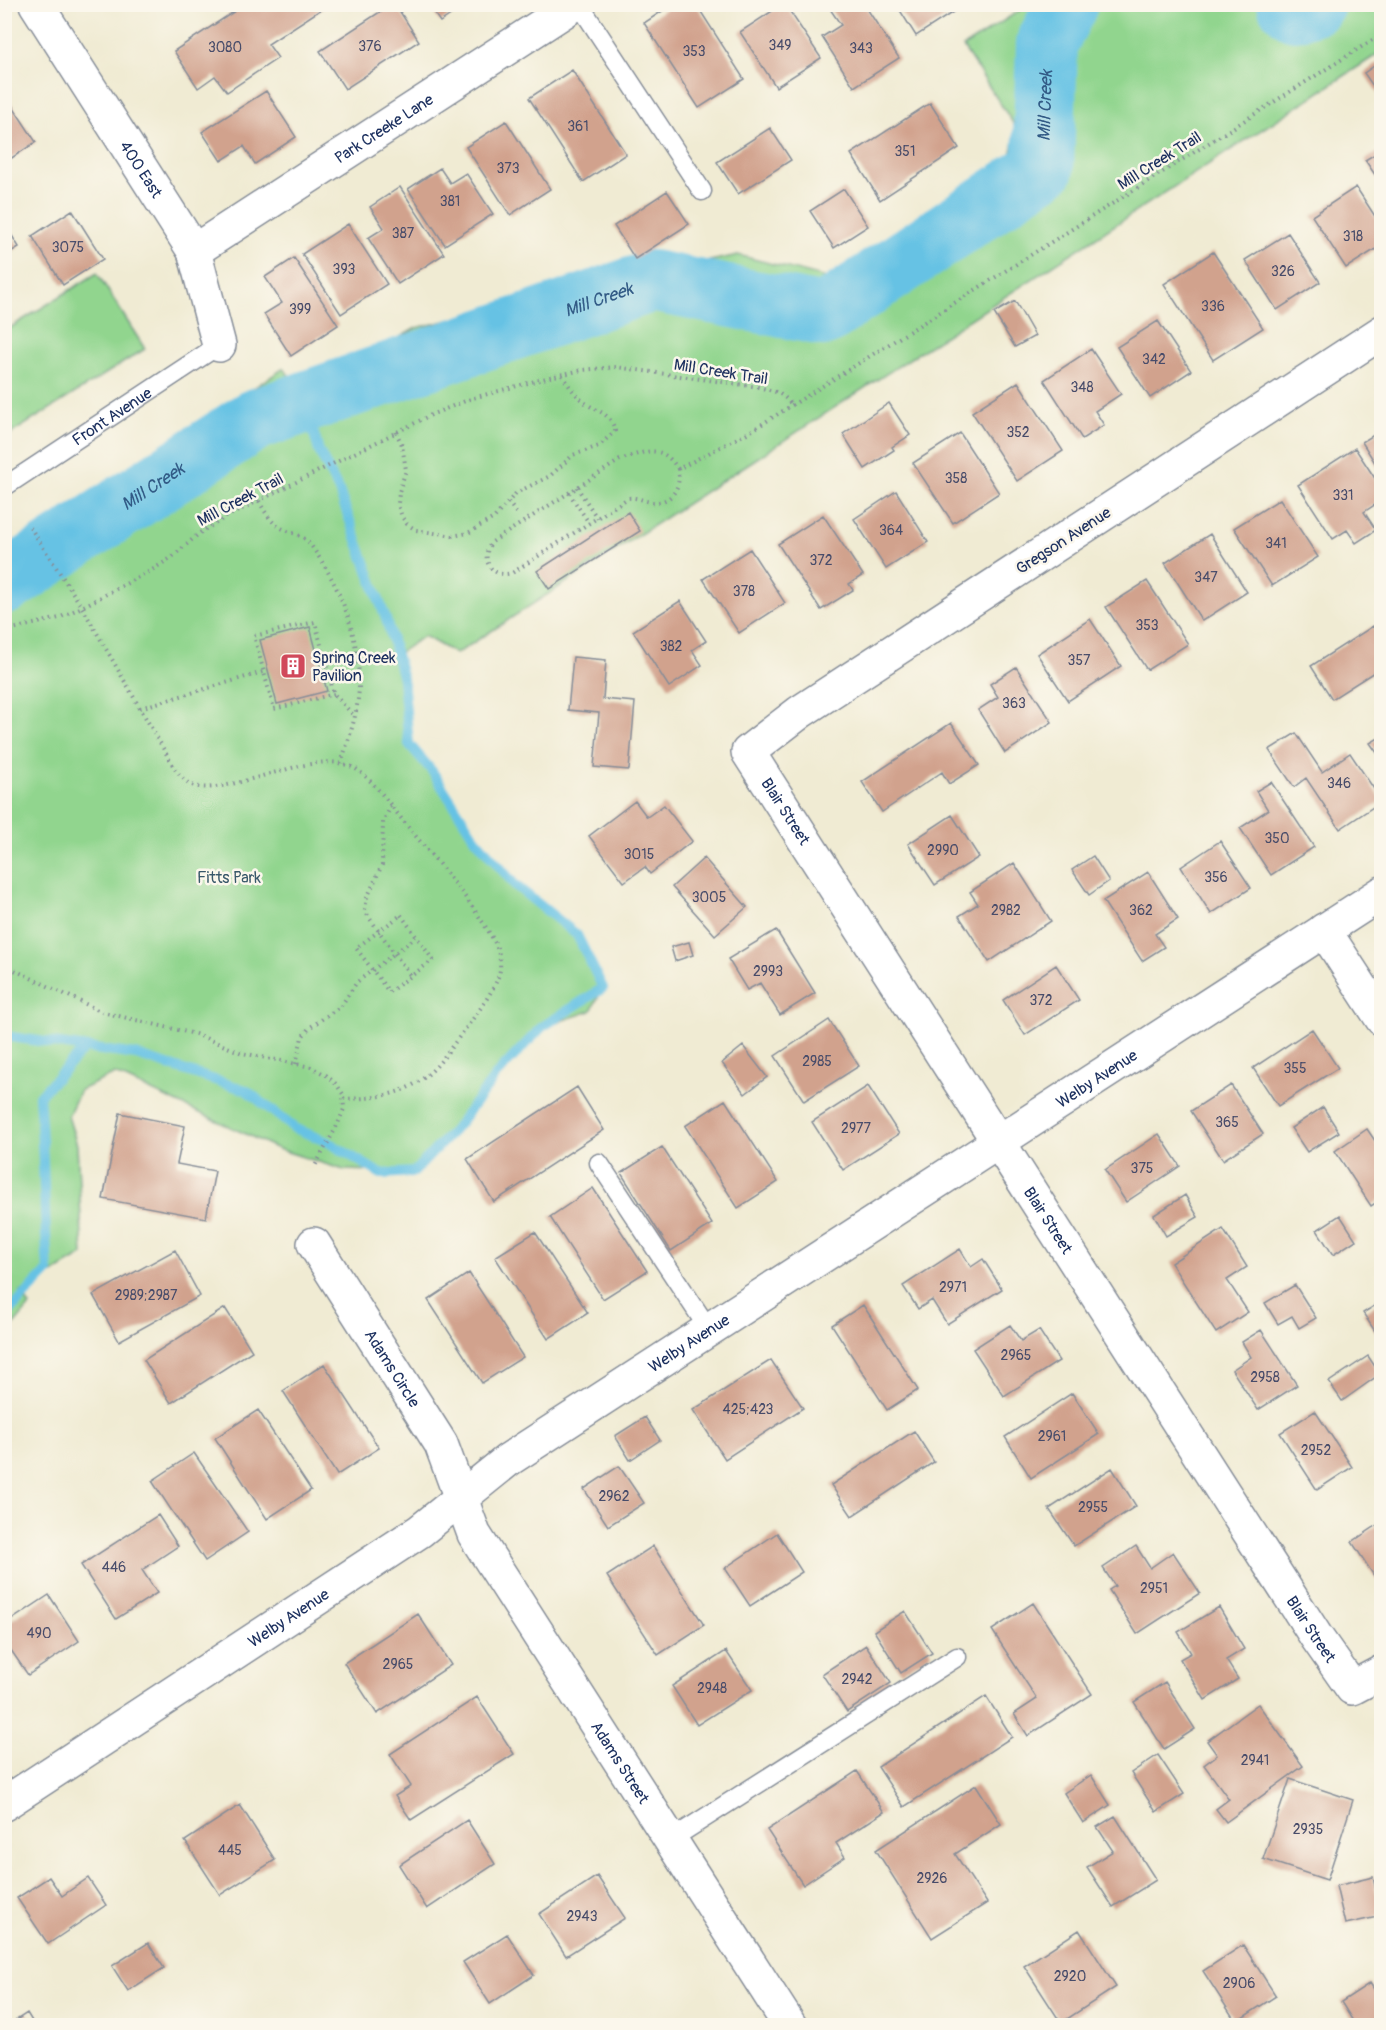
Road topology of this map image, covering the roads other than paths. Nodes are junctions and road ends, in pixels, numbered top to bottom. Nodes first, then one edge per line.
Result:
1 (577, 4) edge
2 (42, 6) edge
3 (702, 191) dead end
4 (194, 251) junction
5 (1382, 333) edge
6 (219, 345) joint
7 (4, 487) edge
8 (748, 752) joint
9 (1382, 893) edge
10 (1324, 930) junction
11 (1382, 1019) edge
12 (998, 1140) junction
13 (599, 1163) dead end
14 (314, 1245) dead end
15 (708, 1328) junction
16 (462, 1496) junction
17 (957, 1657) dead end
18 (1382, 1672) edge
19 (4, 1804) edge
20 (670, 1840) junction
21 (790, 2025) edge

1 - 3 lane
1 - 4 street, Park Creeke Lane
2 - 4 street, 400 East
4 - 6 street, 400 East
5 - 8 street, Gregson Avenue
6 - 7 lane, Front Avenue
8 - 12 street, Blair Street
9 - 10 street, Welby Avenue
10 - 11 street
10 - 12 street, Welby Avenue
12 - 15 street, Welby Avenue
12 - 18 street, Blair Street
13 - 15 lane
14 - 16 street, Adams Circle
15 - 16 street, Welby Avenue
16 - 19 street, Welby Avenue
16 - 20 street, Adams Street
17 - 20 lane
20 - 21 street, Adams Street

